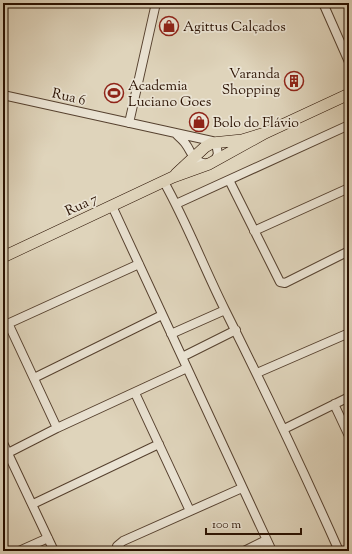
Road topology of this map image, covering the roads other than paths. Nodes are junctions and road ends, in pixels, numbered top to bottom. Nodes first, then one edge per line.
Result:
1 (156, 3) edge
2 (323, 3) edge
3 (349, 62) edge
4 (3, 94) edge
5 (349, 94) edge
6 (129, 123) junction
7 (349, 125) edge
8 (174, 133) junction
9 (265, 133) junction
10 (216, 143) junction
11 (192, 157) junction
12 (212, 162) junction
13 (168, 180) junction
14 (229, 180) junction
15 (349, 188) edge
16 (176, 204) junction
17 (112, 206) junction
18 (254, 231) junction
19 (349, 251) edge
20 (3, 257) edge
21 (138, 264) junction
22 (225, 310) junction
23 (162, 315) junction
24 (5, 325) edge
25 (236, 330) junction
26 (349, 333) edge
27 (171, 334) junction
28 (182, 357) junction
29 (187, 368) junction
30 (257, 374) junction
31 (34, 378) junction
32 (135, 393) junction
33 (349, 397) edge
34 (334, 404) junction
35 (57, 428) junction
36 (284, 429) junction
37 (349, 436) edge
38 (3, 443) edge
39 (159, 444) junction
40 (8, 453) junction
41 (242, 488) junction
42 (33, 504) junction
43 (190, 511) junction
44 (48, 538) junction
45 (266, 540) junction
46 (117, 549) edge
47 (19, 551) edge
48 (54, 551) edge
49 (244, 551) edge
50 (272, 551) edge
51 (339, 551) edge

1 - 6 street
2 - 3 street
4 - 6 street, Rua 6
5 - 9 main road, Rua 7
6 - 8 street, Rua 6
7 - 14 street
8 - 10 street, Rua 6
8 - 11 street
9 - 10 main road, Rua 7
9 - 12 main road, Rua 7
10 - 11 main road, Rua 7
10 - 12 street
11 - 12 street
11 - 13 main road, Rua 7
12 - 13 main road, Rua 7
13 - 16 street
13 - 17 main road, Rua 7
14 - 16 street
14 - 18 street
15 - 18 street
16 - 22 street
17 - 20 main road, Rua 7
17 - 21 street
18 - 19 street
21 - 23 street
21 - 24 street
22 - 25 street
22 - 27 street
23 - 27 street
23 - 31 street
24 - 31 street
25 - 28 street
25 - 30 street
26 - 30 street
27 - 28 street
28 - 29 street
29 - 32 street
29 - 41 street
30 - 36 street
31 - 35 street
32 - 35 street
32 - 39 street
33 - 34 street
34 - 36 street
34 - 37 street
35 - 40 street
36 - 51 street
38 - 40 street
39 - 42 street
39 - 43 street
40 - 42 street
41 - 43 street
41 - 45 street
42 - 44 street
43 - 46 street
44 - 47 street
44 - 48 street
45 - 49 street
45 - 50 street

